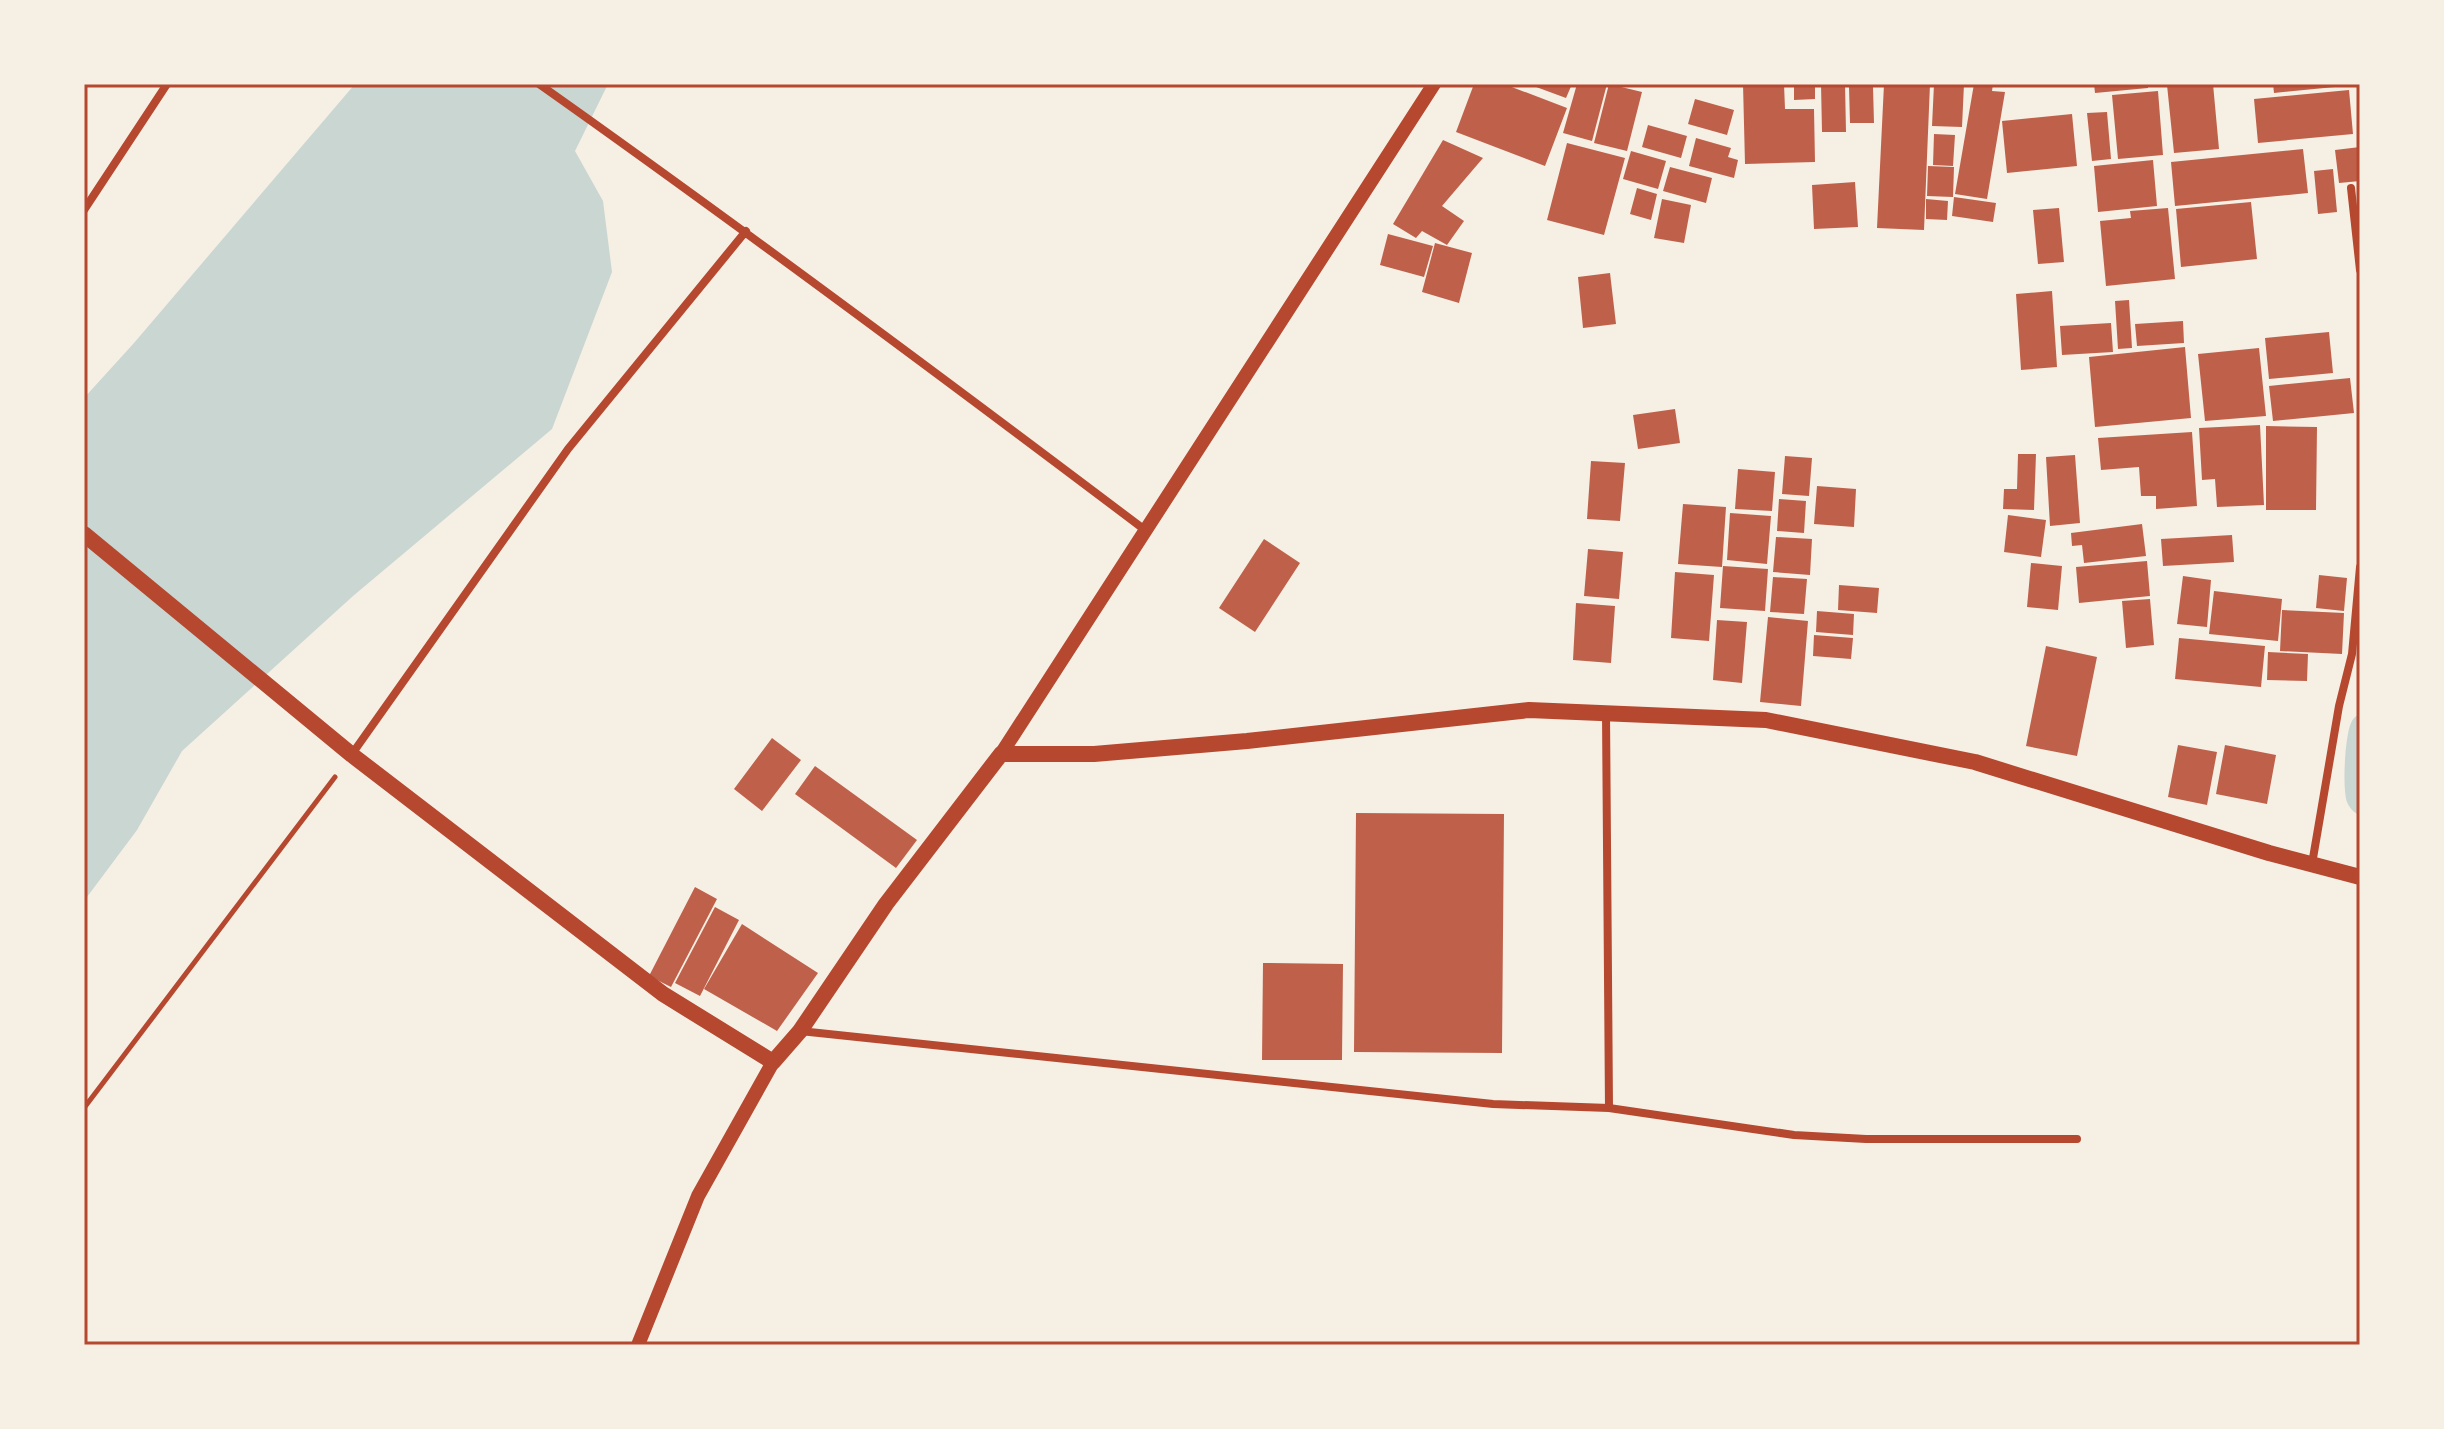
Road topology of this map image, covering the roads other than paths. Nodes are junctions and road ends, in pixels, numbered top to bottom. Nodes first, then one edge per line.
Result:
1 (167, 84) edge
2 (539, 84) edge
3 (1434, 84) edge
4 (2351, 188) dead end
5 (84, 210) edge
6 (746, 231) junction
7 (2360, 270) edge
8 (1145, 530) junction
9 (84, 534) edge
10 (2360, 567) edge
11 (1606, 713) junction
12 (1001, 754) junction
13 (352, 755) junction
14 (2312, 864) junction
15 (2360, 877) edge
16 (800, 1031) junction
17 (773, 1062) junction
18 (1609, 1108) junction
19 (2077, 1139) dead end
20 (638, 1345) edge

1 - 5 street
2 - 6 street
3 - 8 street
4 - 7 street
6 - 8 street
6 - 13 street
8 - 12 street
9 - 13 main road
10 - 14 street
11 - 12 main road
11 - 14 main road
11 - 18 street
12 - 16 main road
13 - 17 main road
14 - 15 main road
16 - 17 main road
16 - 18 street
17 - 20 street
18 - 19 street

